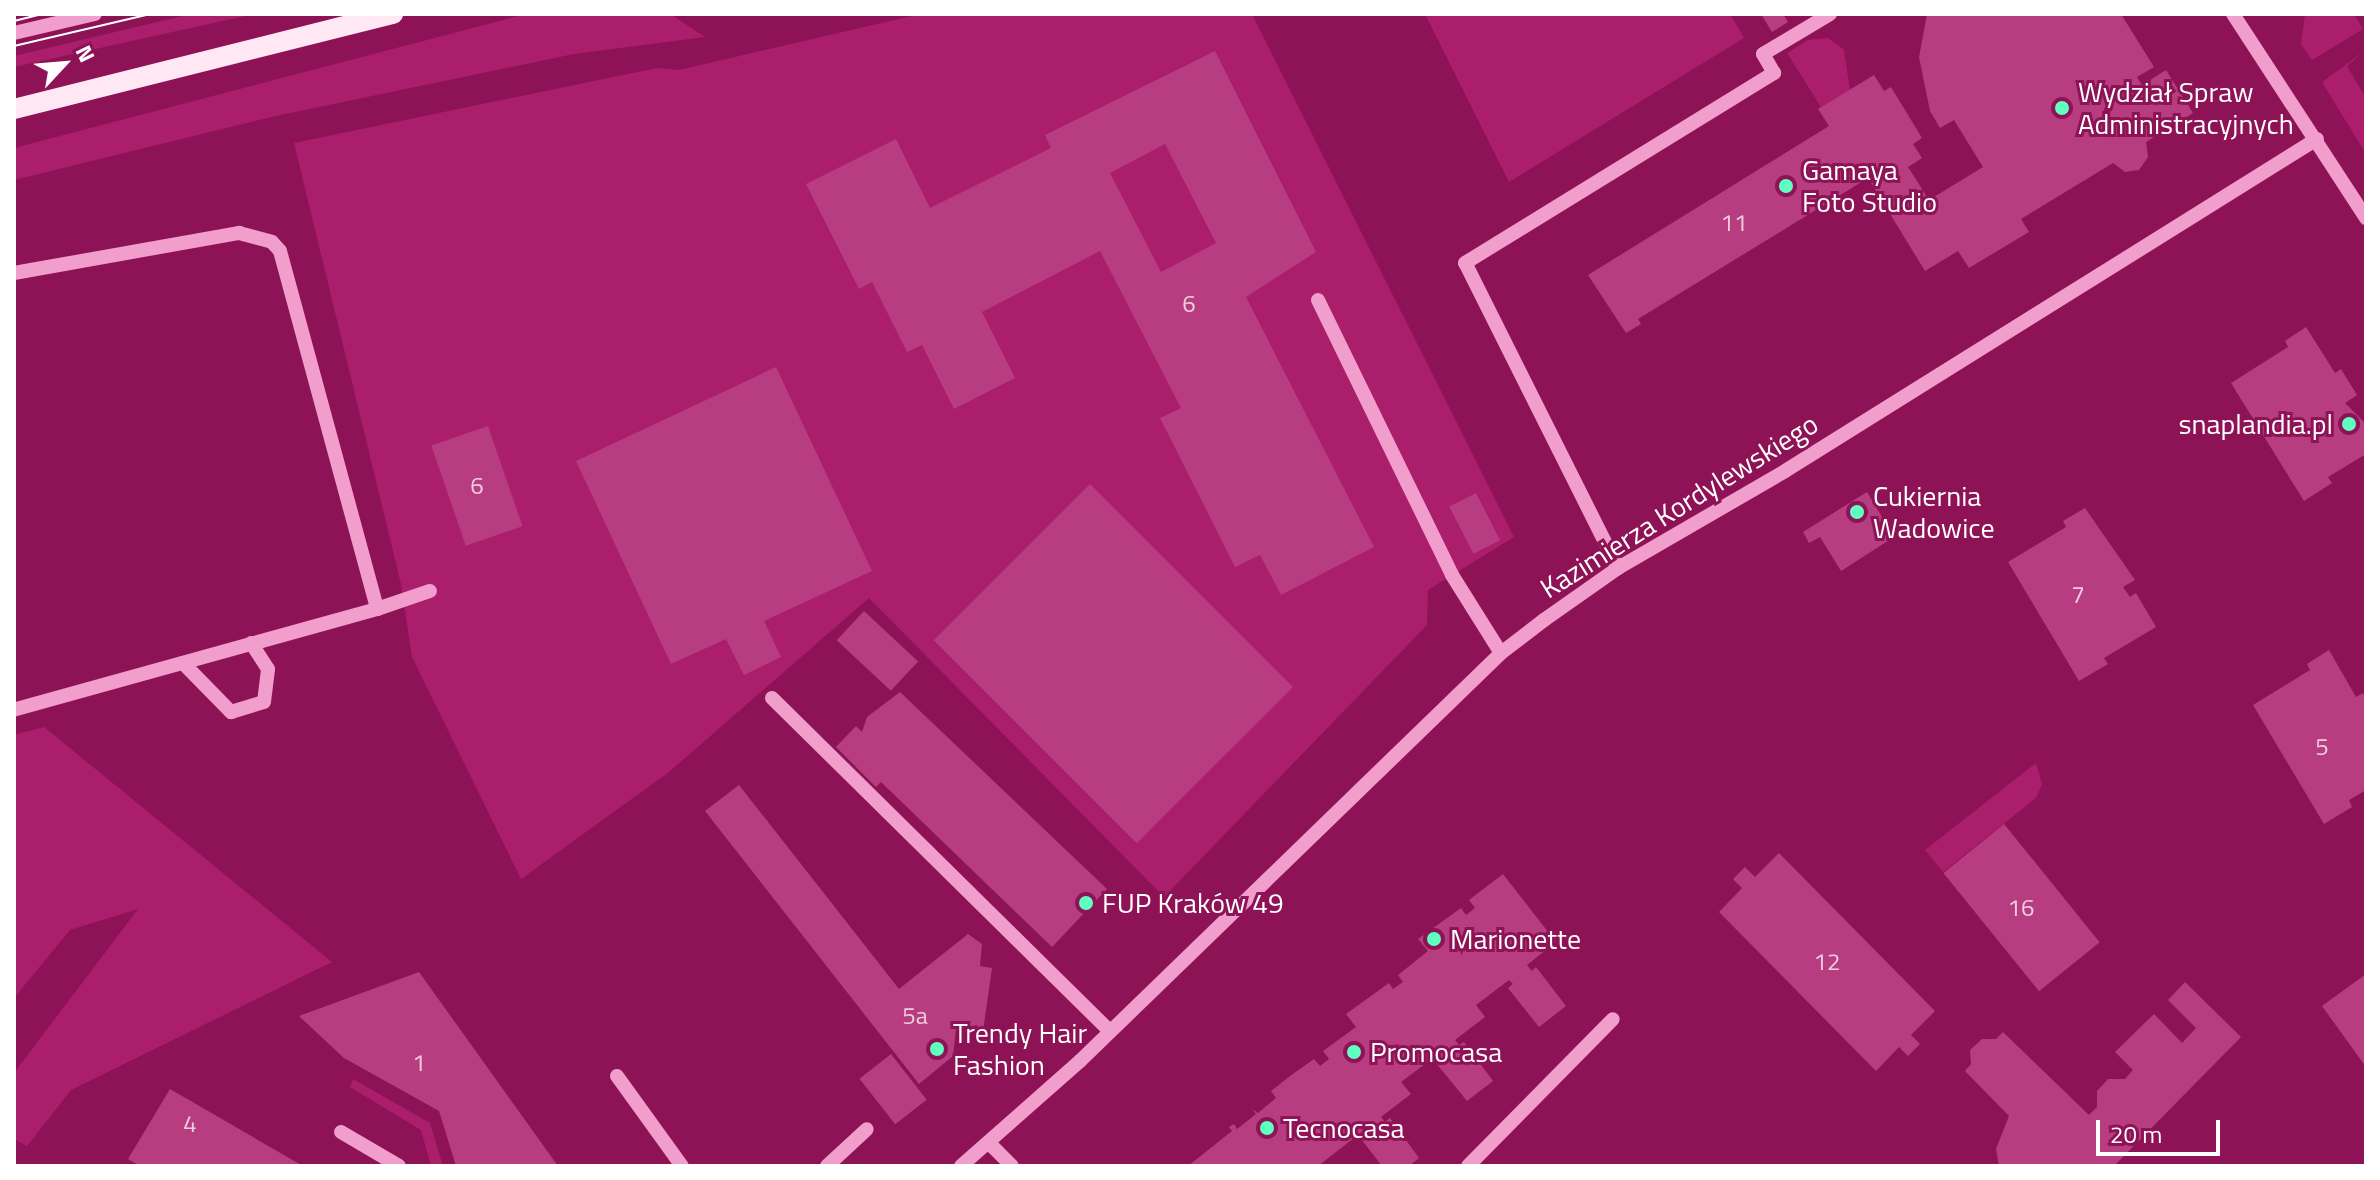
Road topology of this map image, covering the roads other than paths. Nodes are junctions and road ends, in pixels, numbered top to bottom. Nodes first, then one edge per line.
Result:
1 (95, 14) edge
2 (393, 14) edge
3 (1830, 14) edge
4 (2254, 14) edge
5 (2237, 18) edge
6 (14, 33) edge
7 (14, 109) edge
8 (2317, 139) junction
9 (2366, 218) edge
10 (14, 273) edge
11 (1318, 300) dead end
12 (1618, 568) junction
13 (430, 591) dead end
14 (377, 609) junction
15 (251, 643) junction
16 (1501, 653) junction
17 (183, 663) junction
18 (772, 698) dead end
19 (14, 710) edge
20 (1613, 1019) dead end
21 (1110, 1031) junction
22 (617, 1076) dead end
23 (867, 1129) dead end
24 (341, 1132) dead end
25 (990, 1144) junction
26 (399, 1166) edge
27 (682, 1166) edge
28 (827, 1166) edge
29 (961, 1166) edge
30 (1012, 1166) edge
31 (1468, 1166) edge

1 - 6 street
2 - 7 main road
3 - 12 street
4 - 5 street
5 - 8 street
8 - 9 street
8 - 12 street, Kazimierza Kordylewskiego
10 - 14 street
11 - 16 street
12 - 16 street, Kazimierza Kordylewskiego
13 - 14 street
14 - 15 street
15 - 17 street
15 - 17 street
16 - 21 street, Kazimierza Kordylewskiego
17 - 19 street
18 - 21 street
20 - 31 street
21 - 25 street, Kazimierza Kordylewskiego
22 - 27 street
23 - 28 street
24 - 26 street
25 - 29 street, Kazimierza Kordylewskiego
25 - 30 street

